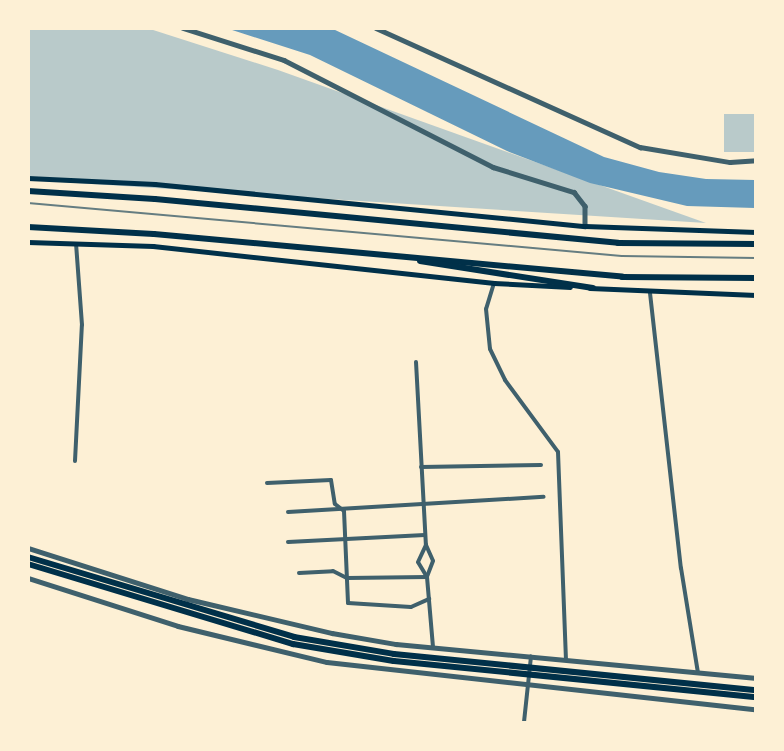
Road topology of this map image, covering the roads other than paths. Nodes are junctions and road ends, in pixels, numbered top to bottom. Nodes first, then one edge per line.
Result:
1 (183, 28) edge
2 (376, 28) edge
3 (756, 160) edge
4 (28, 178) edge
5 (28, 191) edge
6 (585, 226) junction
7 (28, 227) edge
8 (756, 232) edge
9 (28, 242) edge
10 (76, 243) junction
11 (756, 244) edge
12 (381, 253) junction
13 (756, 278) edge
14 (494, 283) junction
15 (593, 288) junction
16 (650, 293) junction
17 (756, 295) edge
18 (416, 363) dead end
19 (75, 461) dead end
20 (541, 465) dead end
21 (421, 467) junction
22 (267, 483) dead end
23 (544, 497) dead end
24 (423, 501) junction
25 (341, 510) junction
26 (288, 512) dead end
27 (425, 535) junction
28 (345, 539) junction
29 (288, 542) dead end
30 (426, 545) junction
31 (28, 548) edge
32 (28, 557) edge
33 (28, 564) edge
34 (299, 573) dead end
35 (427, 577) junction
36 (28, 578) edge
37 (347, 578) junction
38 (429, 599) junction
39 (433, 647) junction
40 (531, 656) junction
41 (566, 659) junction
42 (529, 671) junction
43 (698, 673) junction
44 (756, 678) edge
45 (528, 685) junction
46 (756, 690) edge
47 (756, 697) edge
48 (756, 709) edge
49 (524, 723) edge

1 - 6 street
2 - 3 street
4 - 6 main road
5 - 11 highway
6 - 8 main road
7 - 12 highway
9 - 10 main road
10 - 14 main road
10 - 19 street
12 - 13 highway
12 - 15 highway
14 - 15 main road
14 - 41 street
15 - 16 main road
16 - 17 main road
16 - 43 street
18 - 21 street
20 - 21 street
21 - 24 street
22 - 25 street
23 - 24 street
24 - 25 street
24 - 27 street
25 - 26 street
25 - 28 street
27 - 28 street
27 - 30 street
28 - 29 street
28 - 37 street
30 - 35 street
30 - 35 street
31 - 39 street
32 - 42 highway
33 - 42 highway
34 - 37 street
35 - 37 street
35 - 38 street
36 - 45 street
37 - 38 street
38 - 39 street
39 - 40 street
40 - 41 street
40 - 42 street
41 - 43 street
42 - 45 street
42 - 46 highway
42 - 47 highway
43 - 44 street
45 - 48 street
45 - 49 street

